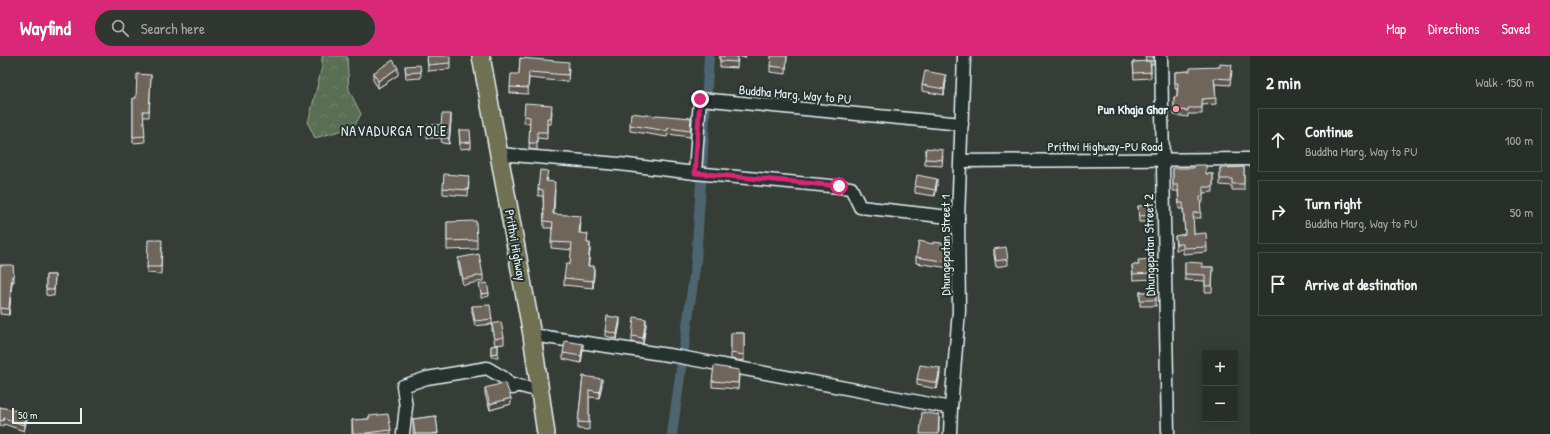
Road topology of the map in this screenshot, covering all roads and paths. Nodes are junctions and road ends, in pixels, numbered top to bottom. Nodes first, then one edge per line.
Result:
1 (481, 56) edge
2 (964, 56) edge
3 (1161, 56) edge
4 (962, 124) junction
5 (500, 154) junction
6 (1162, 159) junction
7 (1250, 159) edge
8 (961, 160) junction
9 (695, 173) junction
10 (958, 218) junction
11 (532, 335) junction
12 (540, 391) junction
13 (950, 408) junction
14 (403, 434) edge
15 (546, 434) edge
16 (950, 434) edge
17 (1168, 434) edge

1 - 5 highway, Prithvi Highway
2 - 4 street, Dhungepatan Street 1
3 - 6 street, Dhungepatan Street 2
4 - 8 street, Dhungepatan Street 1
4 - 9 street, Buddha Marg, Way to PU
5 - 9 street
5 - 11 highway, Prithvi Highway
6 - 7 street, Prithvi Highway-PU Road
6 - 8 street, Prithvi Highway-PU Road
6 - 17 street, Dhungepatan Street 2
8 - 10 street, Dhungepatan Street 1
9 - 10 street
10 - 13 street, Dhungepatan Street 1
11 - 12 highway, Prithvi Highway
11 - 13 street
12 - 14 street
12 - 15 highway, Prithvi Highway
13 - 16 street, Dhungepatan Street 1

